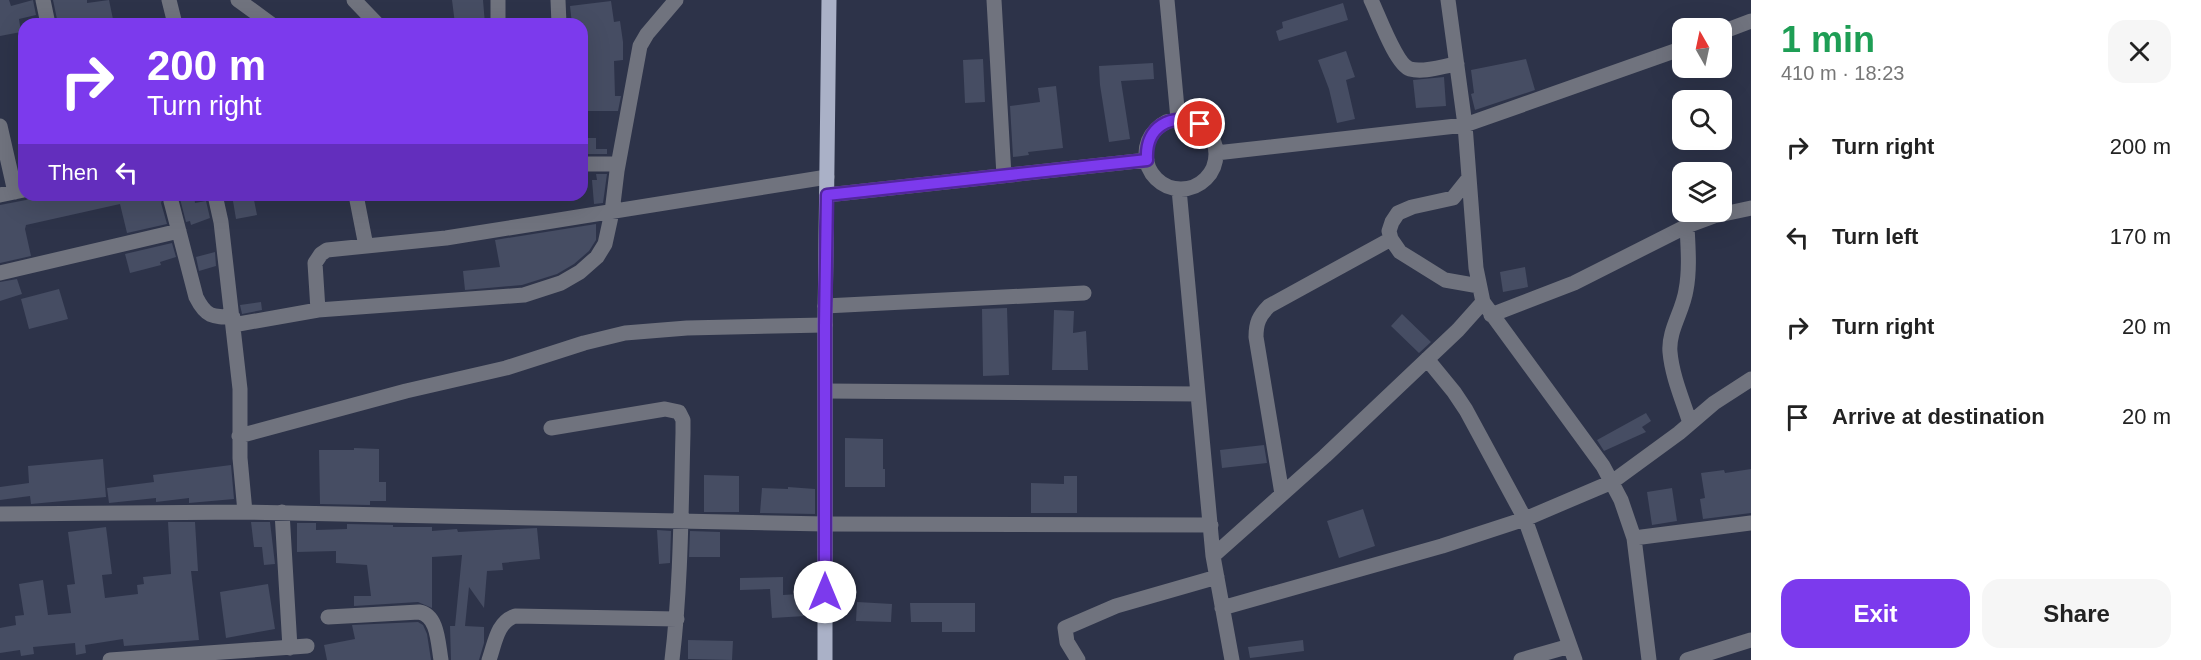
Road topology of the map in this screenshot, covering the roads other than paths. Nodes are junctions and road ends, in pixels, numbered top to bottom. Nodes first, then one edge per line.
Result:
1 (42, 0) edge
2 (169, 0) edge
3 (238, 0) edge
4 (354, 0) edge
5 (498, 0) edge
6 (558, 0) edge
7 (676, 0) edge
8 (829, 0) edge
9 (994, 0) edge
10 (1167, 0) edge
11 (1371, 0) edge
12 (1448, 0) edge
13 (46, 18) edge
14 (173, 18) edge
15 (263, 18) edge
16 (371, 18) edge
17 (498, 18) edge
18 (560, 18) edge
19 (1751, 21) edge
20 (1732, 28) edge
21 (1672, 52) edge
22 (1457, 64) junction
23 (1178, 119) junction
24 (1465, 125) junction
25 (0, 126) edge
26 (1216, 153) junction
27 (1147, 160) junction
28 (588, 164) edge
29 (618, 164) junction
30 (1004, 176) junction
31 (827, 177) junction
32 (1469, 178) junction
33 (1179, 189) junction
34 (13, 192) edge
35 (827, 195) junction
36 (171, 201) dead end
37 (216, 201) edge
38 (357, 201) edge
39 (1751, 208) edge
40 (612, 212) junction
41 (1687, 226) junction
42 (178, 231) junction
43 (1391, 239) junction
44 (366, 246) junction
45 (0, 273) edge
46 (1479, 286) junction
47 (1084, 293) dead end
48 (825, 306) junction
49 (1487, 308) junction
50 (318, 310) junction
51 (233, 321) junction
52 (825, 325) junction
53 (1427, 359) junction
54 (1751, 379) edge
55 (826, 392) junction
56 (1198, 394) junction
57 (1690, 423) junction
58 (551, 428) dead end
59 (239, 436) junction
60 (1612, 482) junction
61 (1282, 494) junction
62 (245, 512) junction
63 (274, 512) junction
64 (0, 514) edge
65 (1525, 519) junction
66 (681, 521) junction
67 (1751, 523) edge
68 (825, 524) junction
69 (1211, 525) junction
70 (1634, 538) junction
71 (1213, 556) junction
72 (1217, 577) junction
73 (1222, 609) junction
74 (328, 617) dead end
75 (677, 619) junction
76 (1751, 640) edge
77 (307, 646) dead end
78 (290, 648) junction
79 (1572, 653) edge
80 (110, 660) edge
81 (441, 660) edge
82 (489, 660) edge
83 (672, 660) edge
84 (825, 660) edge
85 (1078, 660) edge
86 (1233, 660) edge
87 (1521, 660) edge
88 (1649, 660) edge
89 (1687, 660) edge

1 - 13 street
2 - 14 street
3 - 15 street
4 - 16 street
5 - 17 street
6 - 18 street
7 - 29 street
8 - 31 main road
9 - 30 street
10 - 23 street
11 - 22 street
12 - 22 street
19 - 20 street
21 - 24 street
22 - 24 street
23 - 26 street
23 - 27 street
24 - 26 street
24 - 32 street
25 - 34 street
26 - 33 street
27 - 30 street
27 - 33 street
28 - 29 street
29 - 40 street
30 - 35 street
31 - 35 main road
31 - 40 street
32 - 43 street
32 - 46 street
33 - 56 street
35 - 48 main road
36 - 42 street
37 - 51 street
38 - 44 street
39 - 41 street
40 - 44 street
40 - 50 street
41 - 49 street
41 - 57 street
42 - 45 street
42 - 51 street
43 - 46 street
43 - 61 street
44 - 50 street
46 - 49 street
47 - 48 street
48 - 52 main road
49 - 53 street
49 - 60 street
50 - 51 street
51 - 59 street
52 - 55 main road
52 - 59 street
53 - 61 street
53 - 65 street
54 - 57 street
55 - 56 street
55 - 68 main road
56 - 69 street
57 - 60 street
58 - 66 street
59 - 62 street
60 - 65 street
60 - 70 street
61 - 71 street
62 - 63 street
62 - 64 street
63 - 66 street
63 - 78 street
65 - 73 street
65 - 79 street
66 - 68 street
66 - 75 street
67 - 70 street
68 - 69 street
68 - 84 main road
69 - 71 street
70 - 88 street
71 - 72 street
72 - 73 street
72 - 85 street
73 - 86 street
74 - 81 street
75 - 82 street
75 - 83 street
76 - 89 street
77 - 78 street
78 - 80 street
79 - 87 street

